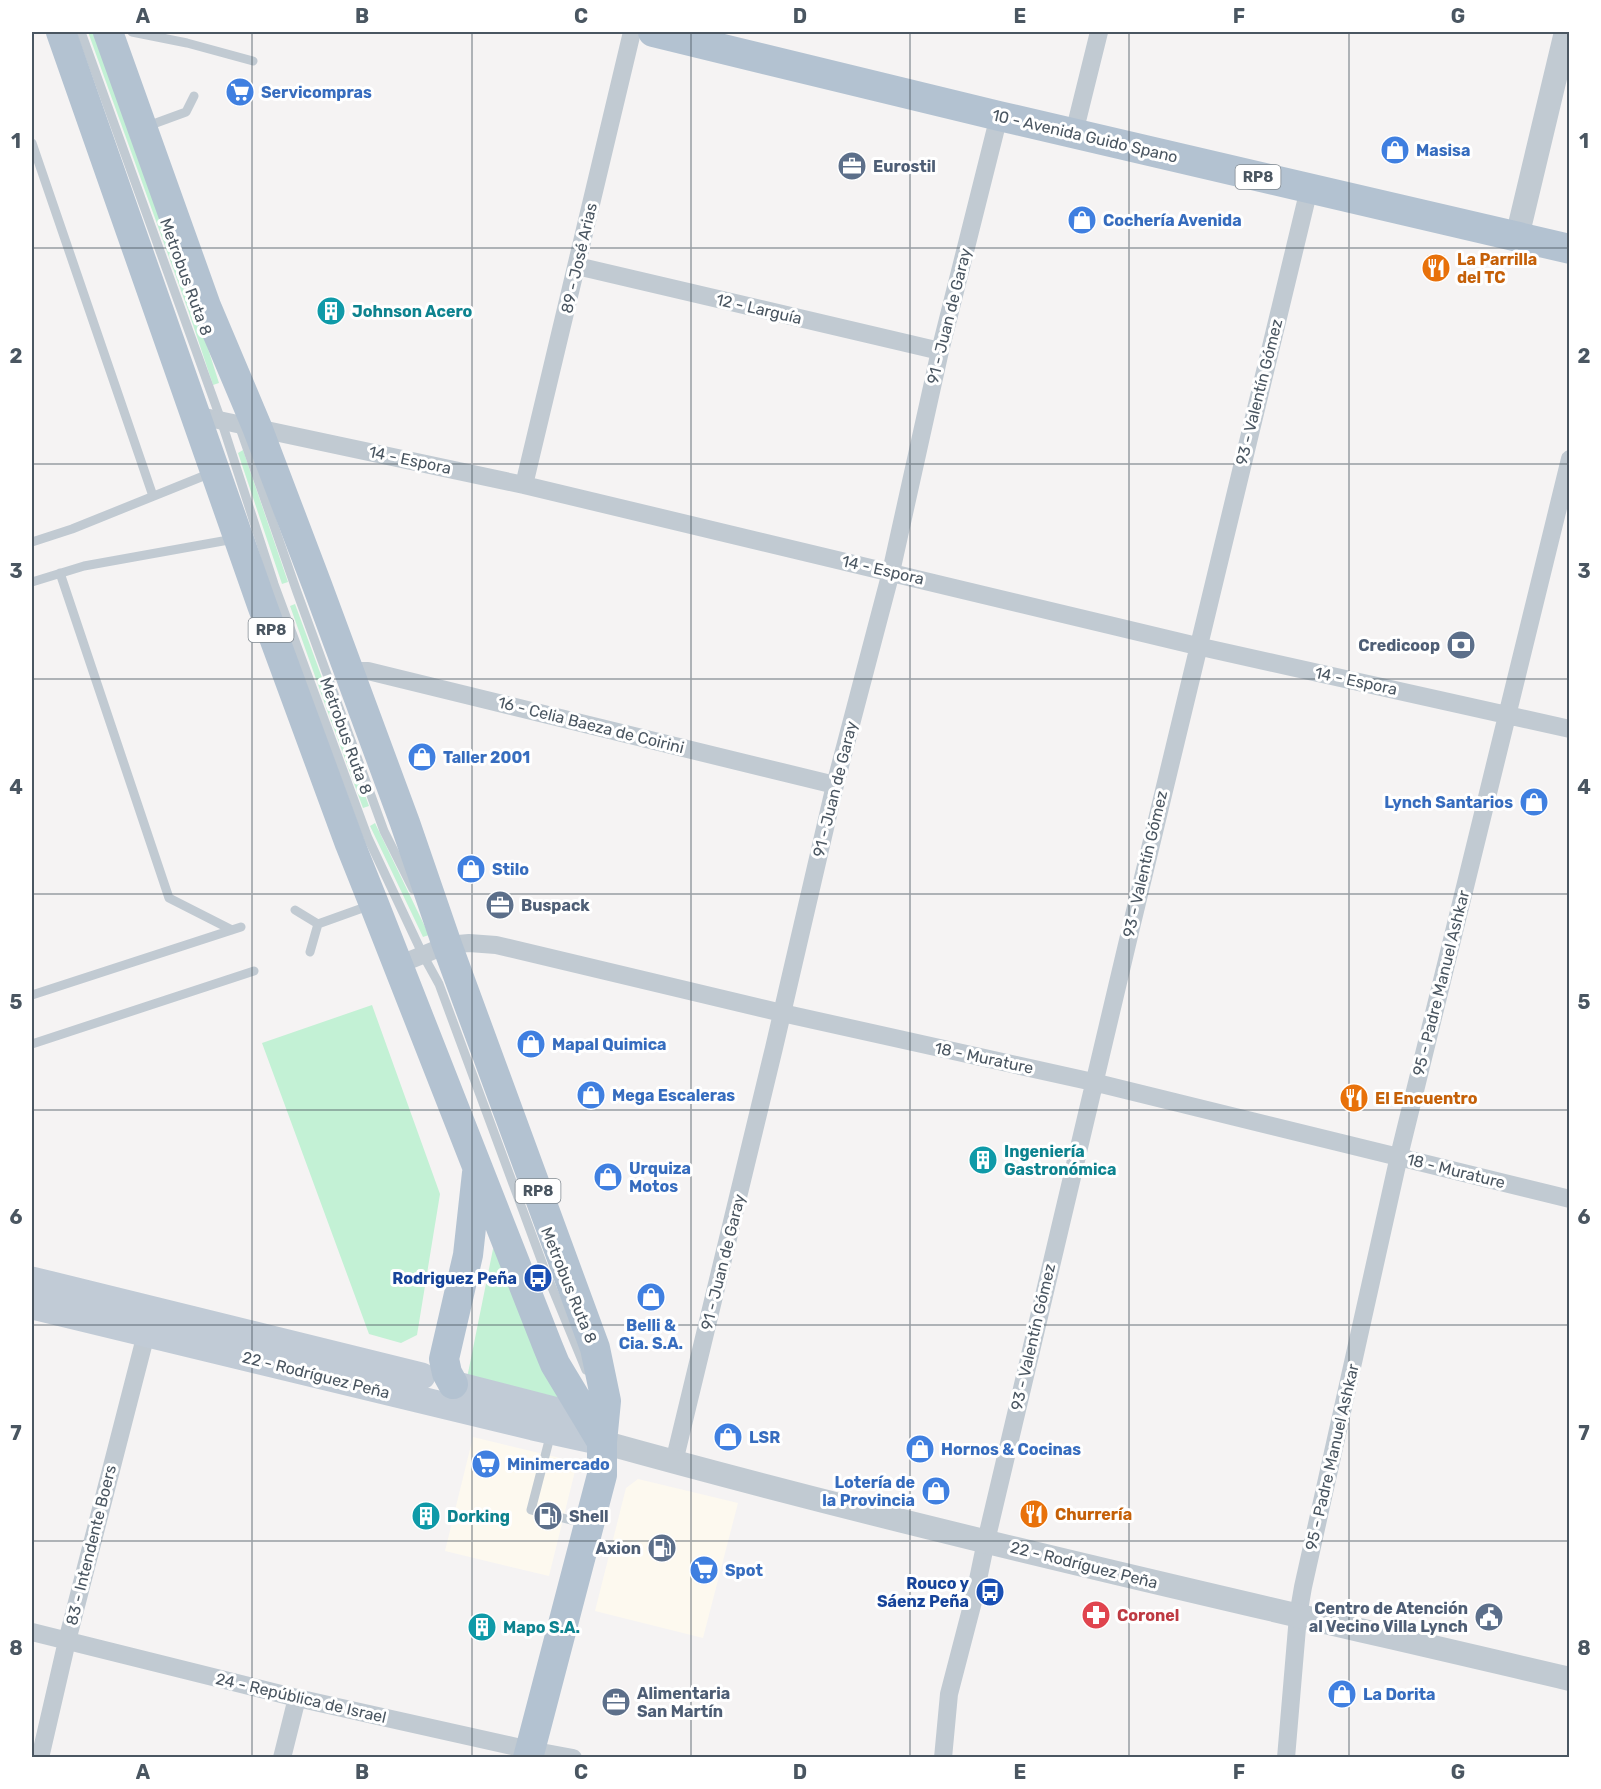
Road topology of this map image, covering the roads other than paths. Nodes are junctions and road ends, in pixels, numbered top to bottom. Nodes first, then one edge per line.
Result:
1 (61, 32) edge
2 (81, 32) edge
3 (632, 32) edge
4 (653, 32) edge
5 (1099, 32) edge
6 (1566, 32) edge
7 (117, 33) edge
8 (253, 61) dead end
9 (194, 96) dead end
10 (999, 116) junction
11 (142, 128) junction
12 (1074, 133) junction
13 (32, 142) edge
14 (1309, 189) junction
15 (1517, 237) junction
16 (1569, 249) edge
17 (577, 266) junction
18 (206, 306) junction
19 (940, 351) junction
20 (227, 381) dead end
21 (230, 420) junction
22 (1569, 459) edge
23 (215, 472) junction
24 (524, 485) junction
25 (153, 496) junction
26 (238, 538) junction
27 (32, 542) edge
28 (891, 572) junction
29 (60, 573) junction
30 (32, 582) edge
31 (1197, 646) junction
32 (347, 671) junction
33 (1506, 714) junction
34 (1569, 729) edge
35 (835, 785) junction
36 (374, 904) junction
37 (295, 910) dead end
38 (318, 924) junction
39 (309, 952) dead end
40 (423, 955) junction
41 (254, 971) dead end
42 (32, 995) edge
43 (782, 1013) junction
44 (32, 1044) edge
45 (1093, 1082) junction
46 (1400, 1156) junction
47 (478, 1170) junction
48 (1569, 1199) edge
49 (32, 1280) edge
50 (32, 1306) edge
51 (146, 1334) junction
52 (440, 1373) junction
53 (590, 1381) dead end
54 (595, 1400) dead end
55 (552, 1430) junction
56 (602, 1442) junction
57 (674, 1462) junction
58 (589, 1525) junction
59 (986, 1541) junction
60 (1298, 1616) junction
61 (32, 1632) edge
62 (67, 1641) junction
63 (1569, 1679) edge
64 (297, 1698) junction
65 (529, 1754) edge
66 (40, 1758) edge
67 (282, 1758) edge
68 (573, 1758) edge
69 (943, 1758) edge
70 (1286, 1758) edge

1 - 21 main road, RP8
2 - 21 lane, Metrobus Ruta 8
3 - 17 street, 89 - José Arias
4 - 10 main road, 10 - Avenida Guido Spano / RP8
5 - 12 street
6 - 15 street
7 - 8 lane
7 - 11 main road, RP8
9 - 11 lane
10 - 12 main road, 10 - Avenida Guido Spano / RP8
10 - 19 street, 91 - Juan de Garay
11 - 18 main road, RP8
12 - 14 main road, 10 - Avenida Guido Spano / RP8
13 - 25 lane
14 - 15 main road, 10 - Avenida Guido Spano / RP8
14 - 31 street, 93 - Valentín Gómez
15 - 16 main road, RP8
17 - 19 street, 12 - Larguía
17 - 24 street, 89 - José Arias
18 - 20 lane, Metrobus Ruta 8
18 - 21 main road, RP8
19 - 28 street, 91 - Juan de Garay
21 - 23 main road, RP8
21 - 24 street, 14 - Espora
21 - 32 main road, RP8
21 - 40 lane, Metrobus Ruta 8
21 - 40 lane, Metrobus Ruta 8
22 - 33 street, 95 - Padre Manuel Ashkar
23 - 25 lane
23 - 26 main road, RP8
24 - 28 street, 14 - Espora
25 - 27 lane
26 - 29 lane
26 - 36 main road, RP8
28 - 31 street, 14 - Espora
28 - 35 street, 91 - Juan de Garay
29 - 30 lane
29 - 42 lane
31 - 33 street, 14 - Espora
31 - 45 street, 93 - Valentín Gómez
32 - 35 street, 16 - Celia Baeza de Coirini
32 - 40 main road, RP8
33 - 34 street, 14 - Espora
33 - 46 street, 95 - Padre Manuel Ashkar
35 - 43 street, 91 - Juan de Garay
36 - 38 lane
36 - 40 main road, RP8
37 - 38 lane
38 - 39 lane
40 - 43 street, 18 - Murature
40 - 47 main road, RP8
40 - 53 lane, Metrobus Ruta 8
40 - 56 main road, RP8
41 - 44 lane
43 - 45 street, 18 - Murature
43 - 57 street, 91 - Juan de Garay
45 - 46 street, 18 - Murature
45 - 59 street, 93 - Valentín Gómez
46 - 48 street, 18 - Murature
46 - 60 street, 95 - Padre Manuel Ashkar
47 - 52 main road
47 - 56 main road, RP8
49 - 52 main road, 22 - Rodríguez Peña
50 - 51 main road, 22 - Rodríguez Peña
51 - 55 main road, 22 - Rodríguez Peña
51 - 62 street, 83 - Intendente Boers
52 - 56 main road, 22 - Rodríguez Peña
54 - 56 lane
55 - 56 main road, 22 - Rodríguez Peña
55 - 58 lane
56 - 57 street, 22 - Rodríguez Peña
56 - 58 main road, RP8
57 - 59 street, 22 - Rodríguez Peña
58 - 65 main road, RP8
59 - 60 street, 22 - Rodríguez Peña
59 - 69 street, 93 - Valentín Gómez
60 - 63 street, 22 - Rodríguez Peña
60 - 70 street, 95 - Padre Manuel Ashkar
61 - 62 street, 24 - República de Israel
62 - 64 street, 24 - República de Israel
62 - 66 street, 83 - Intendente Boers
64 - 65 street, 24 - República de Israel
64 - 67 street
65 - 68 street, 24 - República de Israel

